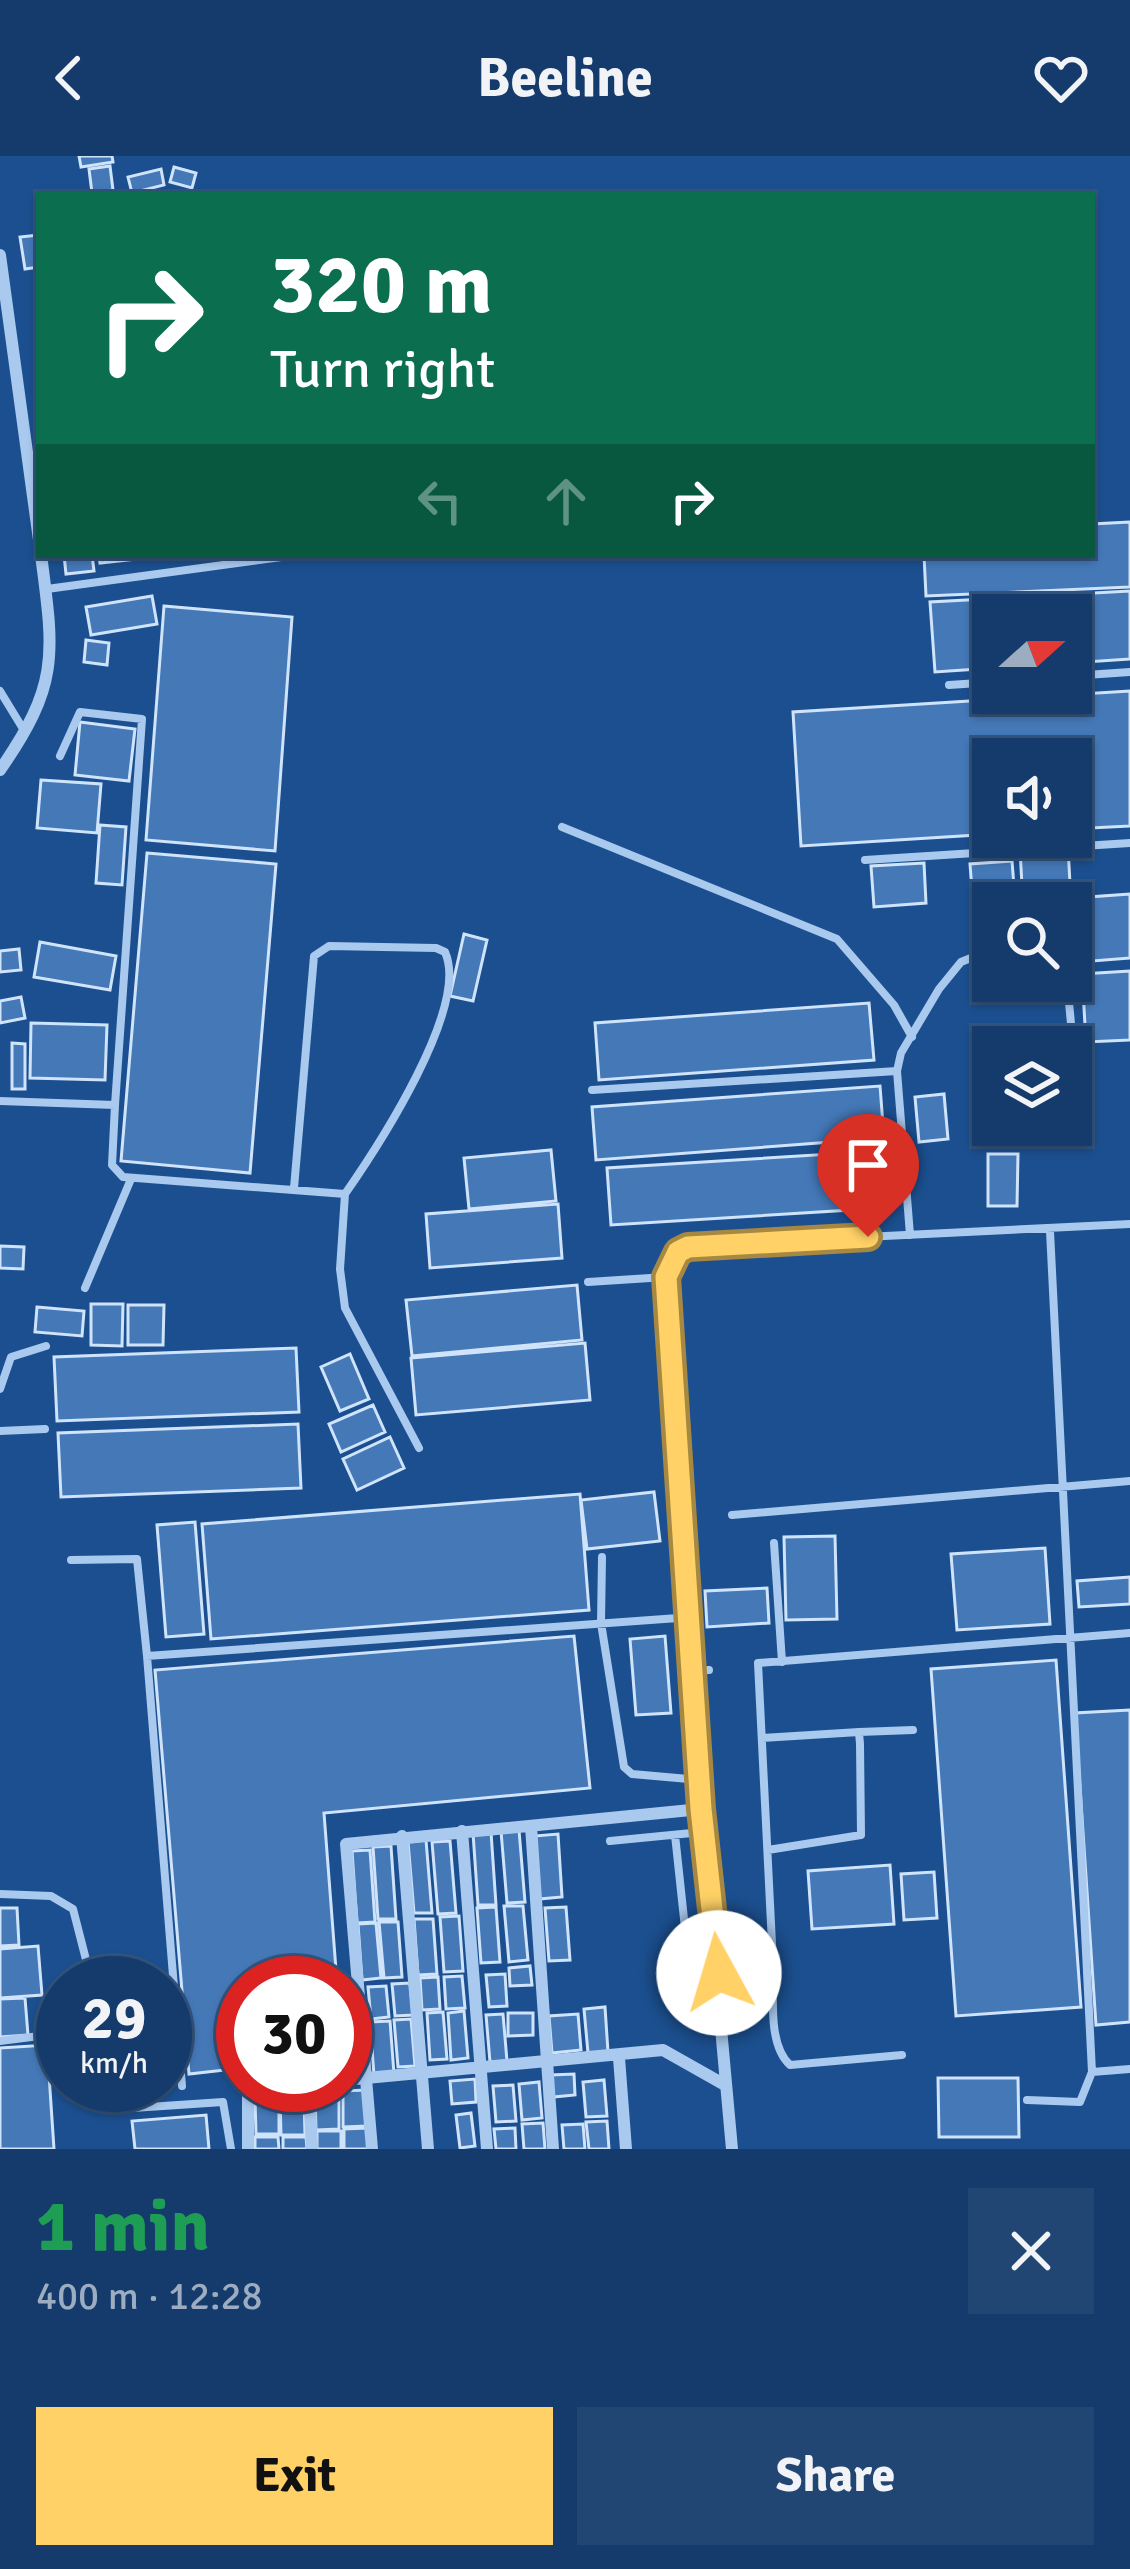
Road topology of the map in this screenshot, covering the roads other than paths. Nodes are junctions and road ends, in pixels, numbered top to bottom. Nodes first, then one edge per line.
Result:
1 (0, 255) edge
2 (36, 518) edge
3 (41, 558) edge
4 (270, 558) edge
5 (45, 589) junction
6 (1130, 672) edge
7 (1092, 675) edge
8 (972, 683) edge
9 (949, 685) dead end
10 (0, 692) edge
11 (26, 733) junction
12 (60, 757) dead end
13 (0, 770) edge
14 (562, 826) dead end
15 (1130, 843) edge
16 (865, 860) dead end
17 (972, 958) edge
18 (912, 1037) junction
19 (897, 1071) junction
20 (592, 1090) dead end
21 (0, 1101) edge
22 (115, 1105) junction
23 (131, 1179) junction
24 (294, 1188) junction
25 (345, 1194) junction
26 (1130, 1224) edge
27 (1050, 1231) junction
28 (910, 1235) junction
29 (666, 1277) junction
30 (588, 1282) dead end
31 (85, 1288) dead end
32 (46, 1346) dead end
33 (0, 1389) edge
34 (45, 1430) dead end
35 (0, 1431) edge
36 (419, 1448) dead end
37 (1130, 1481) edge
38 (1063, 1483) junction
39 (732, 1515) dead end
40 (774, 1544) dead end
41 (602, 1557) dead end
42 (71, 1560) dead end
43 (692, 1617) junction
44 (601, 1623) junction
45 (1130, 1633) edge
46 (1067, 1636) junction
47 (147, 1656) junction
48 (782, 1662) junction
49 (709, 1670) dead end
50 (695, 1671) junction
51 (913, 1730) dead end
52 (859, 1732) junction
53 (762, 1738) junction
54 (700, 1780) junction
55 (701, 1809) junction
56 (531, 1826) junction
57 (462, 1831) junction
58 (704, 1832) junction
59 (675, 1835) junction
60 (402, 1836) junction
61 (610, 1841) dead end
62 (768, 1850) junction
63 (0, 1894) edge
64 (85, 1956) edge
65 (171, 1956) edge
66 (356, 1956) edge
67 (688, 1956) dead end
68 (773, 1964) junction
69 (719, 1973) junction
70 (36, 2036) edge
71 (0, 2041) edge
72 (902, 2054) dead end
73 (619, 2058) junction
74 (548, 2065) junction
75 (1130, 2069) edge
76 (481, 2070) junction
77 (1092, 2072) junction
78 (421, 2074) junction
79 (372, 2079) edge
80 (725, 2085) junction
81 (1027, 2100) dead end
82 (192, 2104) edge
83 (248, 2112) edge
84 (310, 2112) edge
85 (370, 2112) edge
86 (231, 2149) edge
87 (248, 2149) edge
88 (312, 2149) edge
89 (373, 2149) edge
90 (428, 2149) edge
91 (487, 2149) edge
92 (553, 2149) edge
93 (626, 2149) edge
94 (732, 2149) edge

1 - 2 street
3 - 5 street
4 - 5 lane
5 - 11 street
6 - 7 lane
8 - 9 lane
10 - 11 lane
11 - 13 street
12 - 22 lane
14 - 18 lane
15 - 16 lane
17 - 18 lane
18 - 19 lane
19 - 20 lane
19 - 28 lane
21 - 22 lane
22 - 23 lane
23 - 24 lane
23 - 31 lane
24 - 25 lane
24 - 25 lane
25 - 36 lane
26 - 27 lane
27 - 28 lane
27 - 38 lane
28 - 29 lane
29 - 30 lane
29 - 43 lane
32 - 33 lane
34 - 35 lane
37 - 38 lane
38 - 39 lane
38 - 46 lane
40 - 48 lane
41 - 44 lane
42 - 47 lane
43 - 44 lane
43 - 50 lane
44 - 47 lane
44 - 54 lane
45 - 46 lane
46 - 48 lane
46 - 77 lane
47 - 65 lane
48 - 53 lane
49 - 50 lane
50 - 54 lane
51 - 52 lane
52 - 53 lane
52 - 62 lane
53 - 62 lane
54 - 55 lane
55 - 56 street
55 - 58 street
56 - 57 street
56 - 74 street
57 - 60 street
57 - 76 street
58 - 59 lane
58 - 69 street
59 - 61 lane
59 - 67 lane
60 - 66 street
60 - 78 street
62 - 68 lane
63 - 64 lane
68 - 69 lane
68 - 72 lane
69 - 80 street
70 - 71 lane
73 - 74 street
73 - 80 street
73 - 93 street
74 - 76 street
74 - 92 street
75 - 77 lane
76 - 78 street
76 - 91 street
77 - 81 lane
78 - 79 street
78 - 90 street
80 - 94 street
82 - 86 lane
83 - 87 street
84 - 88 street
85 - 89 street

